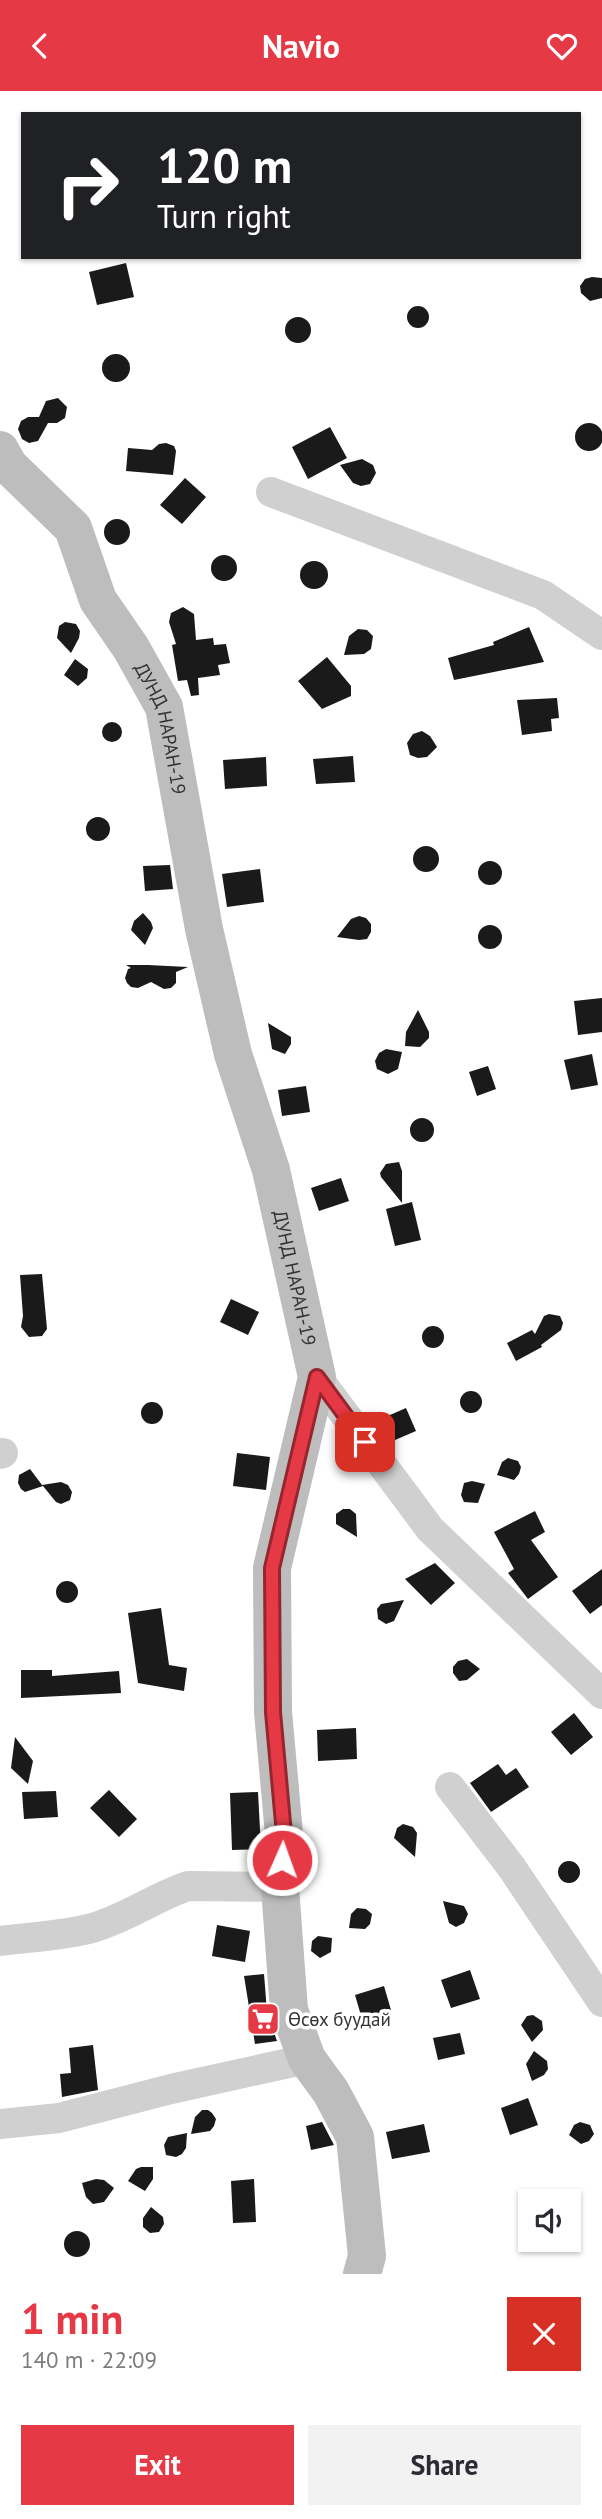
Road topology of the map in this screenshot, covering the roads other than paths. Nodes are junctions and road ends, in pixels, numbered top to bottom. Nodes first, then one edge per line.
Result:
1 (0, 450) edge
2 (271, 492) dead end
3 (602, 635) edge
4 (317, 1377) junction
5 (602, 1694) edge
6 (450, 1787) dead end
7 (280, 1887) junction
8 (0, 1941) edge
9 (602, 2002) edge
10 (307, 2059) junction
11 (0, 2124) edge
12 (362, 2274) edge

1 - 4 street, ДУНД НАРАН-19
2 - 3 street
4 - 5 street
4 - 7 street, ДУНД НАРАН-19
6 - 9 street
7 - 8 street
7 - 10 street, ДУНД НАРАН-19
10 - 11 street
10 - 12 street, ДУНД НАРАН-19

